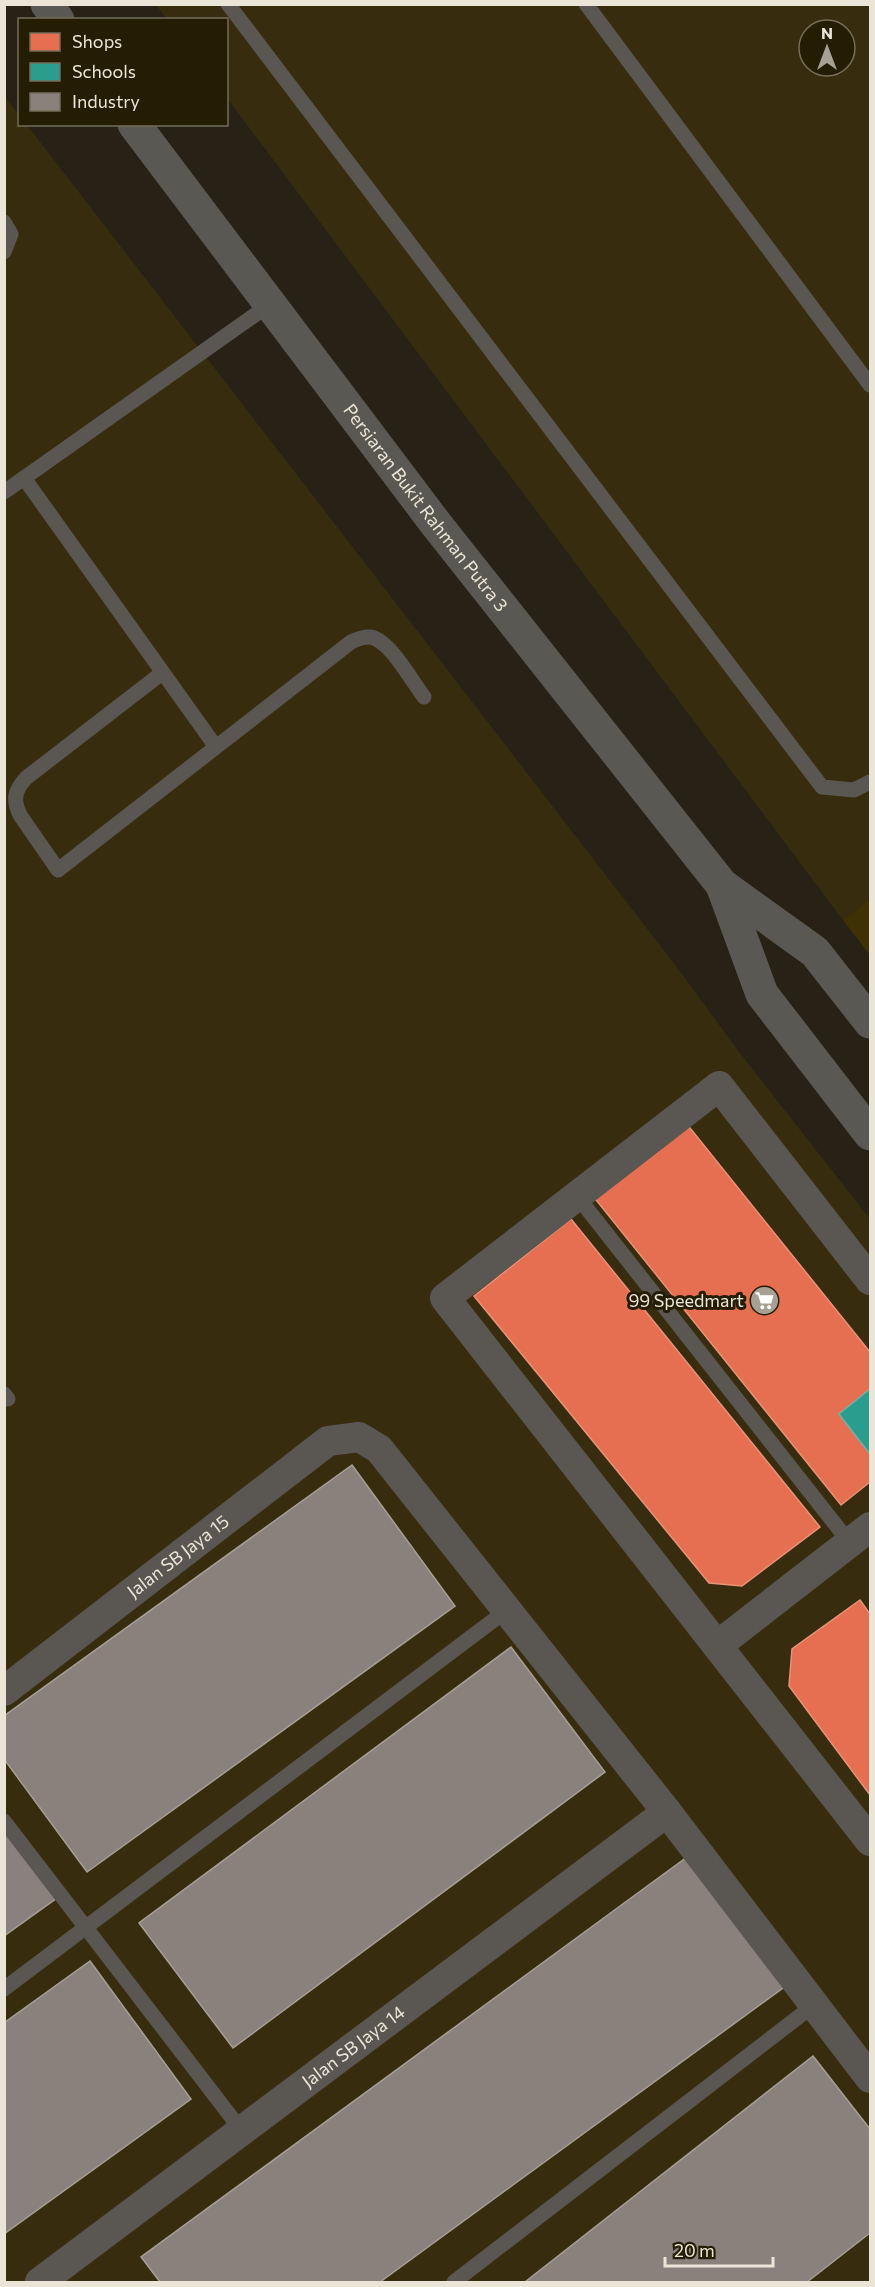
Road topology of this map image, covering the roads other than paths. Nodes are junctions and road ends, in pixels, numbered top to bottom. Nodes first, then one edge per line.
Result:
1 (47, 4) edge
2 (228, 4) edge
3 (586, 4) edge
4 (57, 18) edge
5 (135, 126) edge
6 (4, 222) edge
7 (4, 252) edge
8 (269, 305) junction
9 (870, 385) edge
10 (24, 478) junction
11 (4, 492) edge
12 (162, 673) junction
13 (424, 697) dead end
14 (216, 747) junction
15 (870, 782) edge
16 (722, 885) junction
17 (870, 1022) edge
18 (870, 1134) edge
19 (578, 1196) junction
20 (870, 1280) edge
21 (860, 1535) edge
22 (507, 1610) junction
23 (717, 1646) junction
24 (4, 1691) edge
25 (667, 1812) junction
26 (4, 1821) edge
27 (870, 1841) edge
28 (86, 1928) junction
29 (4, 1989) edge
30 (814, 2005) junction
31 (870, 2078) edge
32 (242, 2131) junction
33 (53, 2279) edge
34 (454, 2283) edge

1 - 4 main road
2 - 15 lane
3 - 9 lane
5 - 8 main road, Persiaran Bukit Rahman Putra 3
6 - 7 lane
8 - 10 lane
8 - 16 main road, Persiaran Bukit Rahman Putra 3
10 - 11 lane
10 - 12 lane
12 - 14 lane
12 - 14 lane
13 - 14 lane
16 - 17 main road, Persiaran Bukit Rahman Putra 3
16 - 18 main road, Persiaran Bukit Rahman Putra 3
19 - 20 street
19 - 21 lane
19 - 23 street
21 - 23 street
22 - 24 street, Jalan SB Jaya 15
22 - 25 street
22 - 28 lane
23 - 27 street
25 - 30 street
25 - 32 street, Jalan SB Jaya 14
26 - 28 lane
28 - 29 lane
28 - 32 lane
30 - 31 street
30 - 34 lane
32 - 33 street, Jalan SB Jaya 14

